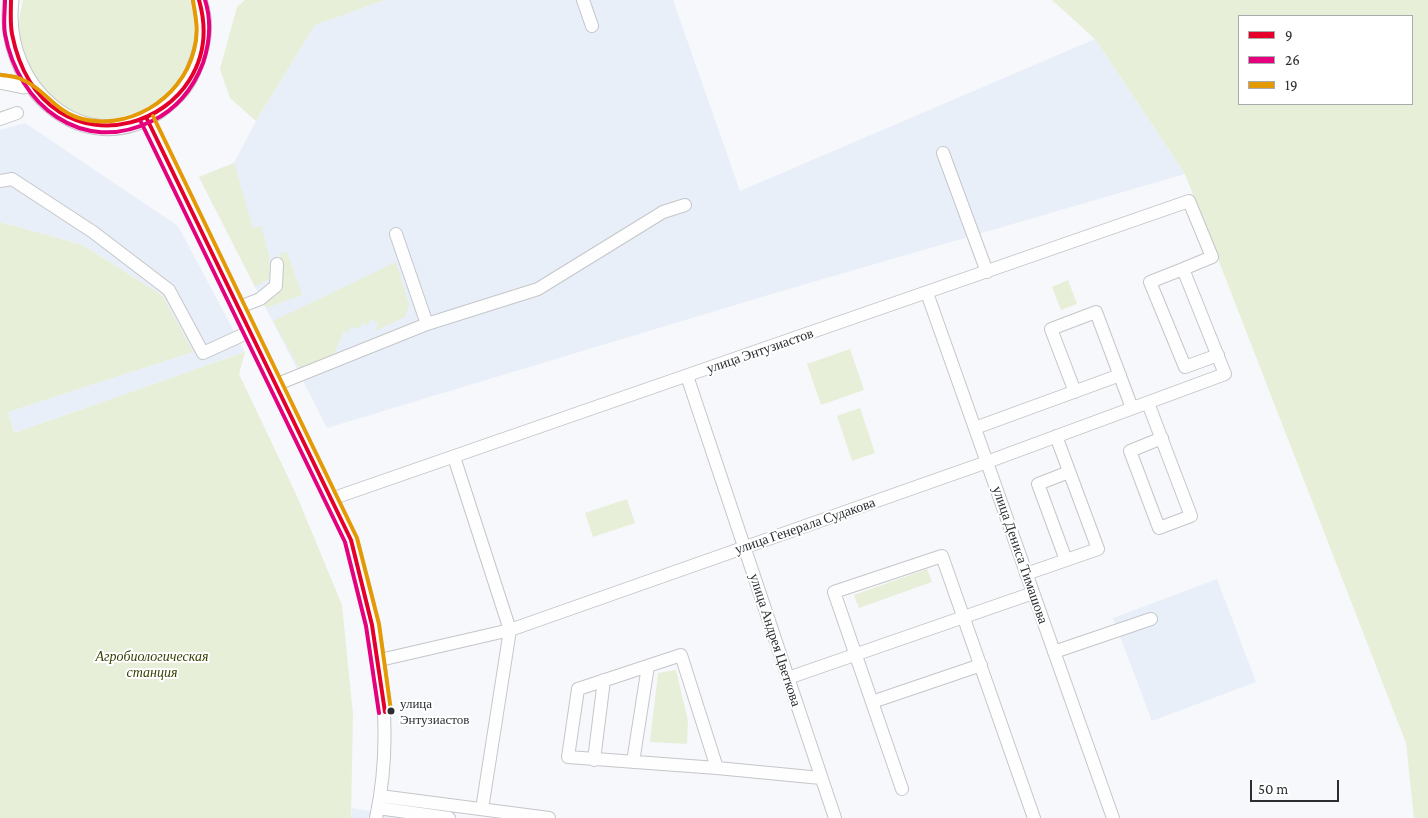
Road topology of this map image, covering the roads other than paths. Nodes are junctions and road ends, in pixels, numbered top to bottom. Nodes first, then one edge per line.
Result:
1 (199, 0) edge
2 (583, 0) edge
3 (6, 12) edge
4 (592, 26) dead end
5 (0, 81) edge
6 (24, 86) junction
7 (17, 113) dead end
8 (0, 119) edge
9 (148, 119) junction
10 (943, 153) dead end
11 (0, 181) edge
12 (685, 205) dead end
13 (396, 234) dead end
14 (277, 264) dead end
15 (1183, 269) junction
16 (986, 272) junction
17 (927, 293) junction
18 (237, 308) junction
19 (427, 324) junction
20 (249, 332) junction
21 (1218, 355) junction
22 (1120, 375) junction
23 (687, 376) junction
24 (275, 385) junction
25 (1074, 392) junction
26 (1148, 402) junction
27 (1132, 408) junction
28 (975, 428) junction
29 (1056, 436) junction
30 (1162, 438) junction
31 (454, 457) junction
32 (987, 462) junction
33 (1069, 472) junction
34 (331, 499) junction
35 (744, 547) junction
36 (1066, 560) junction
37 (1026, 574) junction
38 (1033, 593) junction
39 (964, 619) junction
40 (1151, 619) dead end
41 (510, 630) junction
42 (1054, 652) junction
43 (855, 656) junction
44 (380, 660) junction
45 (981, 665) junction
46 (648, 666) junction
47 (788, 678) junction
48 (604, 680) junction
49 (872, 702) junction
50 (594, 760) junction
51 (634, 762) junction
52 (717, 768) junction
53 (821, 778) junction
54 (902, 788) dead end
55 (378, 807) edge
56 (482, 809) junction
57 (450, 818) edge
58 (549, 818) edge
59 (835, 818) edge
60 (1034, 818) edge
61 (1113, 818) edge

1 - 9 main road
2 - 4 street
3 - 6 main road
5 - 6 main road
6 - 9 main road
7 - 8 street
9 - 18 street
10 - 16 street
11 - 20 street
12 - 19 street
13 - 19 street
14 - 18 street
15 - 16 street, улица Энтузиастов
15 - 21 street
15 - 21 street
16 - 17 street, улица Энтузиастов
17 - 23 street, улица Энтузиастов
17 - 28 street, улица Дениса Тимашова
18 - 20 street
19 - 24 street
20 - 24 street
21 - 26 street, улица Генерала Судакова
22 - 25 street
22 - 25 street
22 - 27 street
23 - 31 street, улица Энтузиастов
23 - 35 street, улица Андрея Цветкова
24 - 34 street
25 - 28 street
26 - 27 street, улица Генерала Судакова
26 - 30 street
27 - 29 street, улица Генерала Судакова
28 - 32 street, улица Дениса Тимашова
29 - 32 street, улица Генерала Судакова
29 - 33 street
30 - 30 street
31 - 34 street, улица Энтузиастов
31 - 41 street
32 - 35 street, улица Генерала Судакова
32 - 37 street, улица Дениса Тимашова
33 - 36 street
33 - 36 street
34 - 44 street
35 - 41 street, улица Генерала Судакова
35 - 47 street, улица Андрея Цветкова
36 - 37 street
37 - 38 street, улица Дениса Тимашова
38 - 39 street
38 - 42 street, улица Дениса Тимашова
39 - 43 street
39 - 43 street
39 - 45 street
40 - 42 street
41 - 44 street, улица Генерала Судакова
41 - 56 street
42 - 61 street, улица Дениса Тимашова
43 - 47 street
43 - 49 street
44 - 55 street
45 - 49 street
45 - 60 street
46 - 48 street
46 - 51 street
46 - 52 street
47 - 53 street, улица Андрея Цветкова
48 - 50 street
48 - 50 street
49 - 54 street
50 - 51 street
51 - 52 street
52 - 53 street
53 - 59 street, улица Андрея Цветкова
55 - 56 street
55 - 57 street
56 - 58 street

